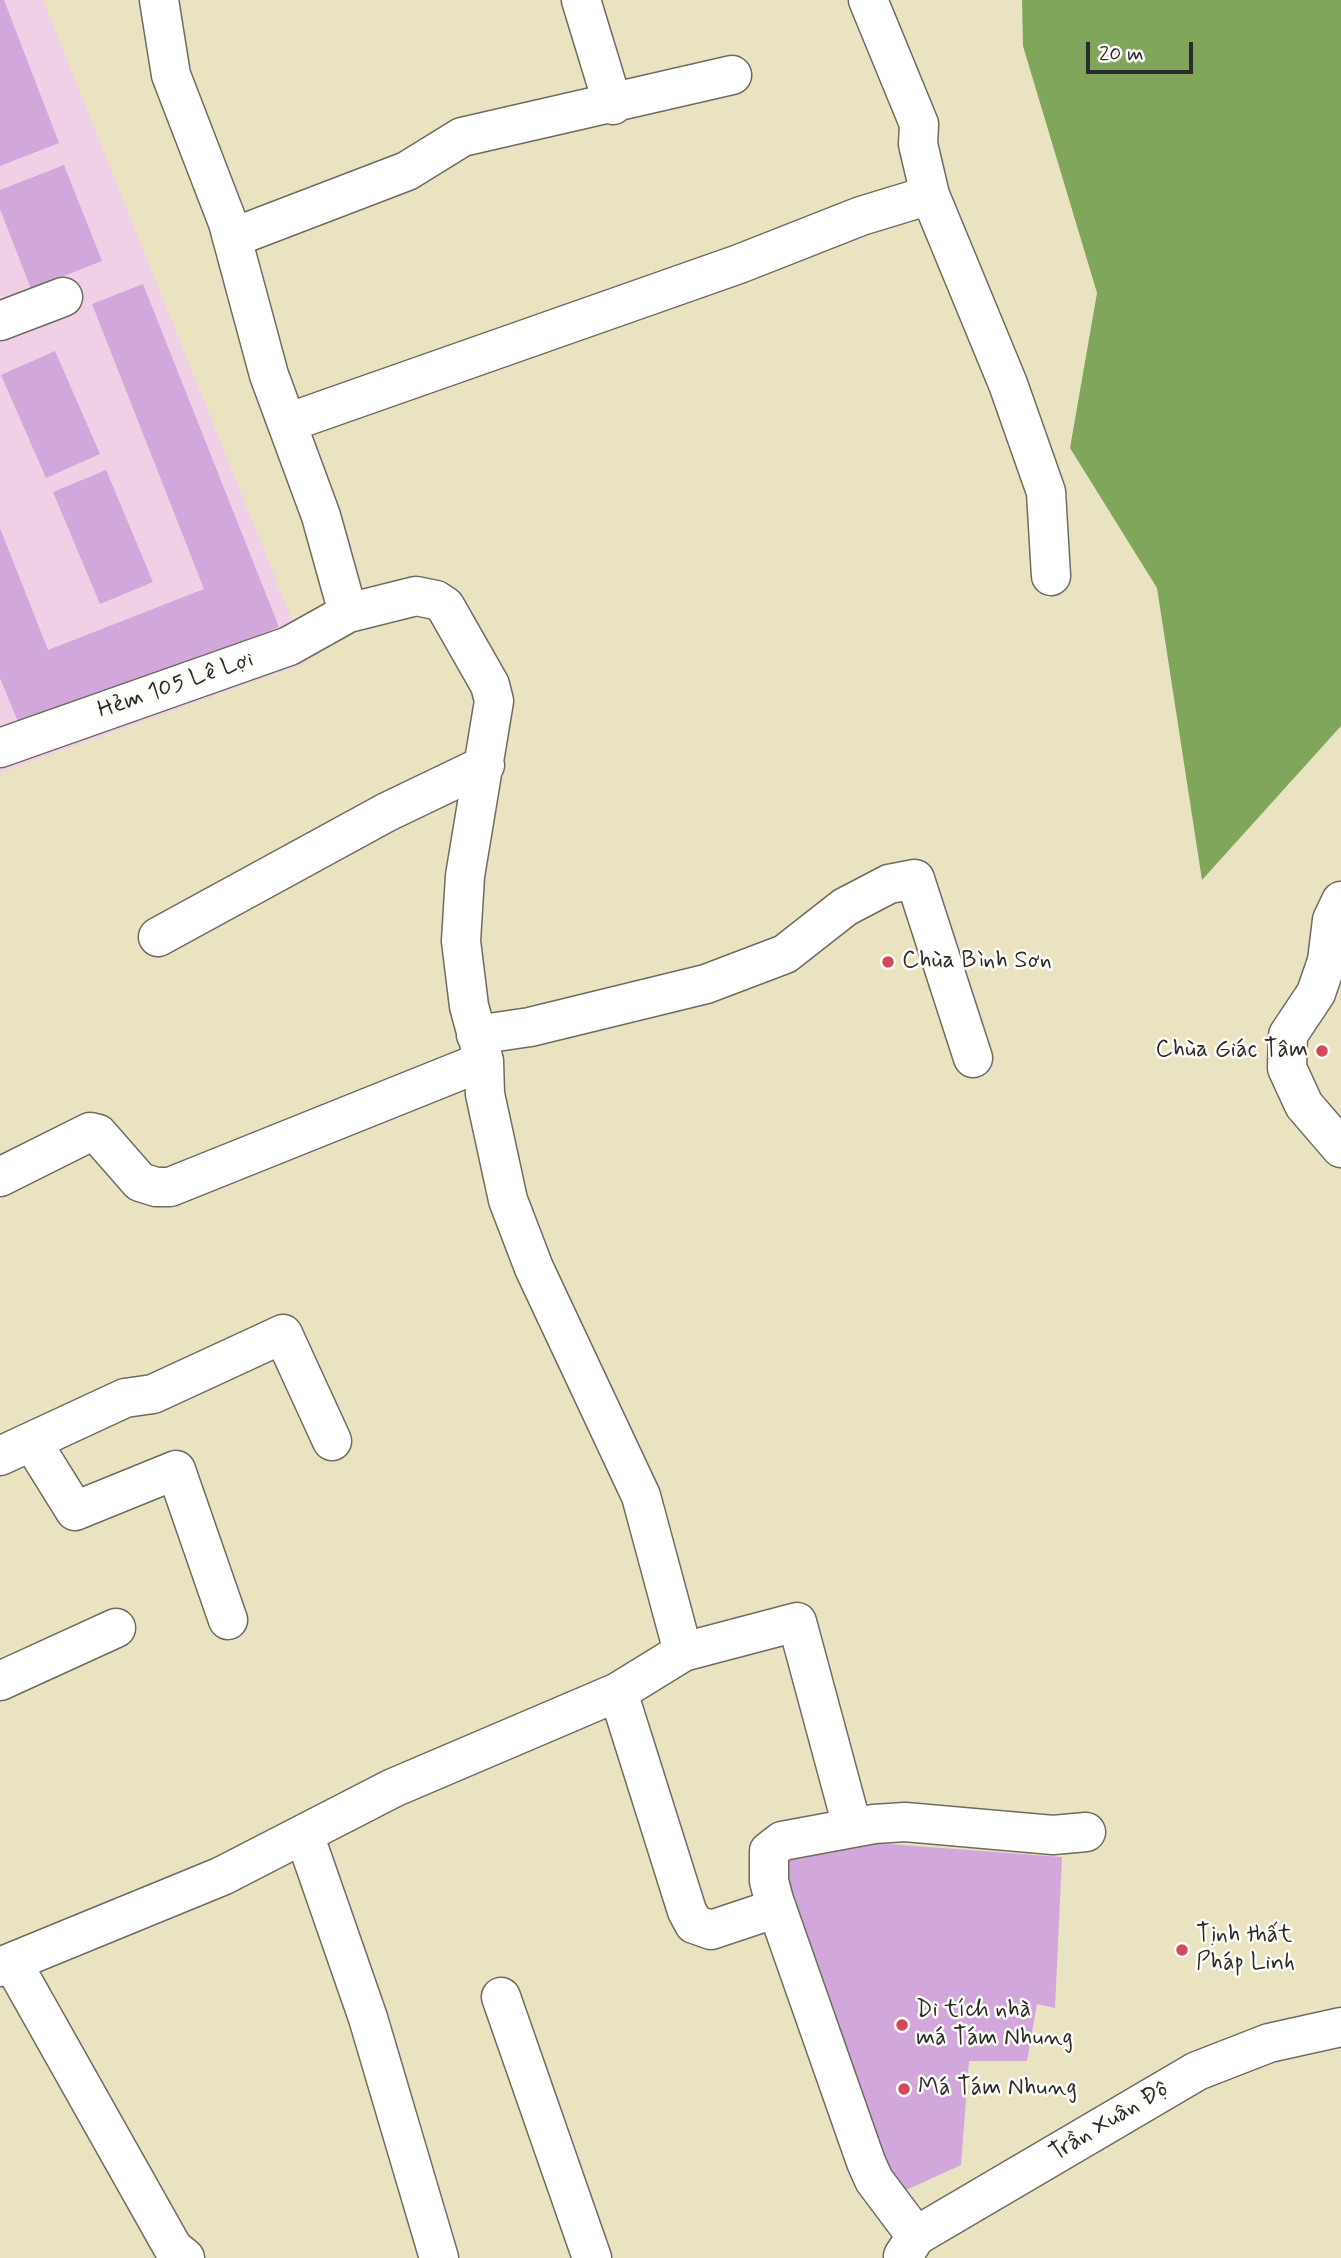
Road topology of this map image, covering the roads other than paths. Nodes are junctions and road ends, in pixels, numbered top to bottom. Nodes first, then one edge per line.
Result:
1 (159, 0) edge
2 (581, 0) edge
3 (868, 0) edge
4 (732, 75) dead end
5 (613, 105) junction
6 (930, 195) junction
7 (232, 237) junction
8 (63, 297) dead end
9 (0, 321) edge
10 (287, 423) junction
11 (1051, 576) dead end
12 (348, 612) junction
13 (0, 748) edge
14 (485, 765) junction
15 (1341, 901) edge
16 (158, 937) dead end
17 (480, 1048) junction
18 (973, 1058) dead end
19 (1341, 1148) edge
20 (0, 1177) edge
21 (332, 1441) dead end
22 (16, 1449) edge
23 (228, 1620) dead end
24 (116, 1628) dead end
25 (683, 1652) junction
26 (0, 1681) edge
27 (618, 1692) junction
28 (852, 1826) junction
29 (1086, 1832) dead end
30 (304, 1834) junction
31 (777, 1908) junction
32 (6, 1965) edge
33 (501, 1997) dead end
34 (1341, 2027) edge
35 (909, 2247) edge
36 (185, 2258) edge
37 (439, 2258) edge
38 (592, 2258) edge

1 - 7 street
2 - 5 street
3 - 6 street
4 - 5 street
5 - 7 street
6 - 10 street
6 - 11 street
7 - 10 street
8 - 9 street
10 - 12 street
12 - 13 street, Hẻm 105 Lê Lợi
12 - 14 street, Hẻm 105 Lê Lợi
14 - 16 street
14 - 17 street, Hẻm 105 Lê Lợi
15 - 19 street
17 - 18 street
17 - 20 street
17 - 25 street, Hẻm 105 Lê Lợi
21 - 22 street
22 - 23 street
24 - 26 street
25 - 27 street
25 - 28 street
27 - 30 street
27 - 31 street
28 - 29 street
28 - 31 street
30 - 32 street
30 - 37 street
31 - 35 street
32 - 36 street
33 - 38 street
34 - 35 street, Trần Xuân Độ

